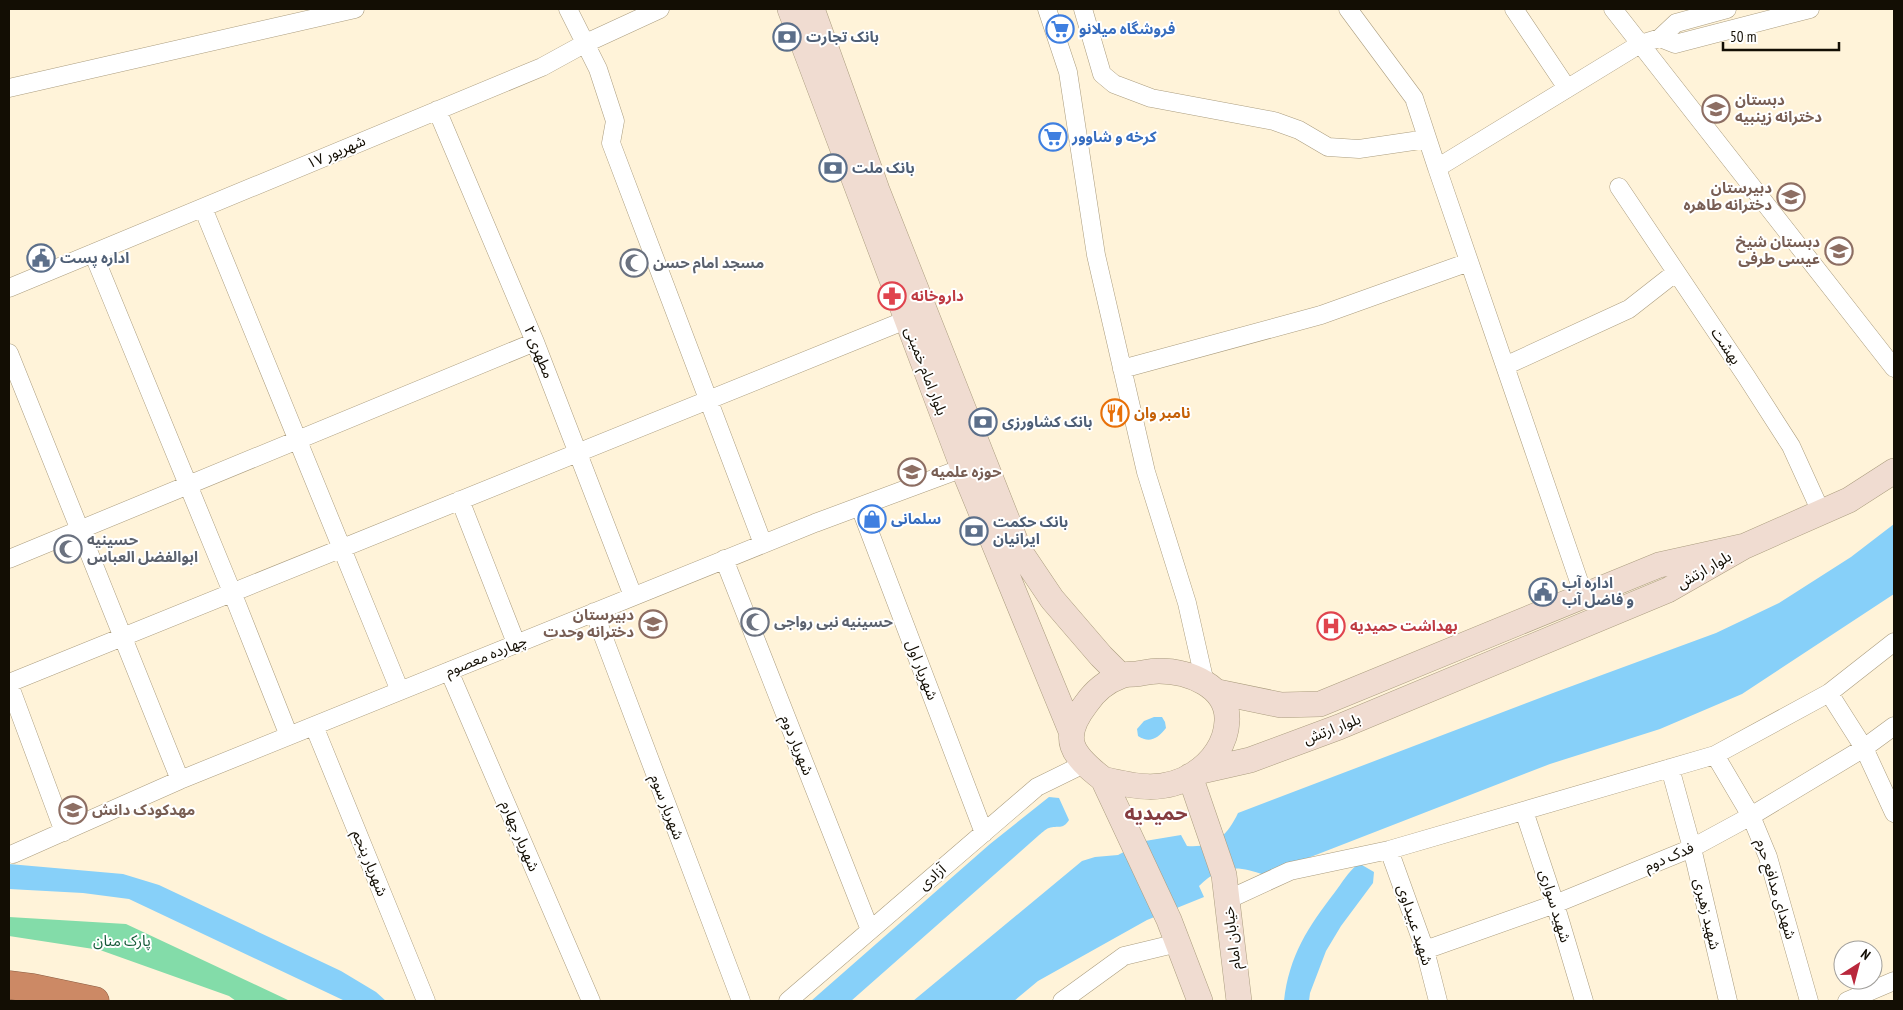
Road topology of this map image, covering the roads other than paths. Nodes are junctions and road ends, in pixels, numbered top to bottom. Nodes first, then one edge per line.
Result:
1 (355, 9) edge
2 (568, 9) edge
3 (660, 9) edge
4 (790, 9) edge
5 (812, 9) edge
6 (1047, 9) edge
7 (1083, 9) edge
8 (1348, 9) edge
9 (1514, 9) edge
10 (1613, 9) edge
11 (1725, 9) edge
12 (1810, 9) edge
13 (1660, 38) junction
14 (584, 44) junction
15 (1640, 44) junction
16 (9, 88) edge
17 (1567, 88) junction
18 (437, 110) junction
19 (1427, 138) junction
20 (1437, 168) junction
21 (1619, 187) dead end
22 (203, 208) junction
23 (93, 253) junction
24 (1469, 262) junction
25 (1675, 272) junction
26 (9, 288) edge
27 (906, 320) junction
28 (535, 342) junction
29 (1888, 347) edge
30 (9, 354) edge
31 (1505, 366) junction
32 (1894, 368) edge
33 (1122, 369) junction
34 (708, 400) junction
35 (297, 439) junction
36 (578, 452) junction
37 (963, 468) junction
38 (1894, 471) edge
39 (187, 485) junction
40 (460, 500) junction
41 (860, 507) junction
42 (1821, 512) junction
43 (79, 530) junction
44 (763, 544) junction
45 (1745, 546) junction
46 (342, 548) junction
47 (9, 559) edge
48 (724, 559) junction
49 (232, 592) junction
50 (633, 596) junction
51 (1584, 596) junction
52 (594, 612) junction
53 (122, 637) junction
54 (1894, 642) edge
55 (516, 643) junction
56 (449, 671) junction
57 (1121, 676) junction
58 (9, 683) edge
59 (1211, 687) junction
60 (400, 690) junction
61 (1829, 693) junction
62 (314, 726) junction
63 (1894, 726) edge
64 (1071, 731) junction
65 (288, 736) junction
66 (1864, 748) junction
67 (1714, 755) junction
68 (1670, 768) junction
69 (1093, 771) junction
70 (1194, 774) junction
71 (180, 780) junction
72 (1524, 811) junction
73 (1894, 813) edge
74 (1751, 816) junction
75 (64, 832) junction
76 (984, 833) junction
77 (1692, 848) junction
78 (1389, 850) junction
79 (13, 854) dead end
80 (1227, 900) junction
81 (1555, 904) junction
82 (870, 930) junction
83 (1173, 931) junction
84 (1425, 950) junction
85 (1894, 981) edge
86 (9, 985) edge
87 (95, 1001) edge
88 (426, 1001) edge
89 (591, 1001) edge
90 (741, 1001) edge
91 (788, 1001) edge
92 (1062, 1001) edge
93 (1200, 1001) edge
94 (1239, 1001) edge
95 (1438, 1001) edge
96 (1584, 1001) edge
97 (1728, 1001) edge
98 (1809, 1001) edge
99 (1848, 1001) edge

1 - 16 street
2 - 14 street
3 - 14 street, ۱۷ شهریور
4 - 27 main road, بلوار امام خمینی
5 - 57 main road, بلوار امام خمینی
6 - 33 street
7 - 19 street
8 - 19 street
9 - 17 street
10 - 15 street
11 - 13 street
12 - 13 street
13 - 15 street
14 - 18 street, ۱۷ شهریور
14 - 34 street
15 - 17 street
15 - 29 street
17 - 20 street
18 - 22 street, ۱۷ شهریور
18 - 28 street, مطهری ۲
19 - 20 street
20 - 24 street
21 - 25 street, بهشت
22 - 23 street, ۱۷ شهریور
22 - 35 street
23 - 26 street, ۱۷ شهریور
23 - 39 street
24 - 31 street
24 - 33 street
25 - 31 street
25 - 42 street, بهشت
27 - 34 street
27 - 37 main road, بلوار امام خمینی
28 - 35 street
28 - 36 street, مطهری ۲
29 - 32 street
30 - 43 street
31 - 51 street
33 - 59 street
34 - 36 street
34 - 44 street
35 - 39 street
35 - 46 street
36 - 40 street
36 - 50 street, مطهری ۲
37 - 41 street, چهارده معصوم
37 - 64 main road, بلوار امام خمینی
38 - 42 main road
39 - 43 street
39 - 49 street
40 - 46 street
40 - 55 street
41 - 44 street, چهارده معصوم
41 - 76 street, شهریار اول
42 - 45 main road
43 - 47 street
43 - 53 street
44 - 48 street, چهارده معصوم
45 - 51 main road, بلوار ارتش
45 - 70 main road, بلوار ارتش
46 - 49 street
46 - 60 street
48 - 50 street, چهارده معصوم
48 - 82 street, شهریار دوم
49 - 53 street
49 - 65 street
50 - 52 street, چهارده معصوم
51 - 59 main road, بلوار ارتش
52 - 55 street, چهارده معصوم
52 - 90 street, شهریار سوم
53 - 58 street
53 - 71 street
54 - 61 street
55 - 56 street, چهارده معصوم
56 - 60 street, چهارده معصوم
56 - 89 street, شهریار چهارم
57 - 59 main road
57 - 64 main road
58 - 75 street
59 - 70 main road
60 - 62 street, چهارده معصوم
61 - 66 street
61 - 67 street
62 - 65 street, چهارده معصوم
62 - 88 street, شهریار پنجم
63 - 66 street, فدک دوم
64 - 69 main road
65 - 71 street, چهارده معصوم
66 - 73 street
66 - 74 street, فدک دوم
67 - 68 street
67 - 74 street, شهدای مدافع حرم
68 - 72 street
68 - 77 street, شهید زهیری
69 - 70 main road
69 - 76 street, آزادی
69 - 83 main road
70 - 80 main road, خیابان امام
71 - 75 street, چهارده معصوم
72 - 78 street
72 - 81 street, شهید سواری
74 - 77 street, فدک دوم
74 - 98 street, شهدای مدافع حرم
75 - 79 street, چهارده معصوم
76 - 82 street, آزادی
77 - 81 street, فدک دوم
77 - 97 street, شهید زهیری
78 - 80 street
78 - 84 street, شهید عبیداوی
80 - 94 main road, خیابان امام
81 - 84 street, فدک دوم
81 - 96 street, شهید سواری
82 - 91 street, آزادی
83 - 92 street
83 - 93 main road
84 - 95 street, شهید عبیداوی
85 - 99 street
86 - 87 highway

